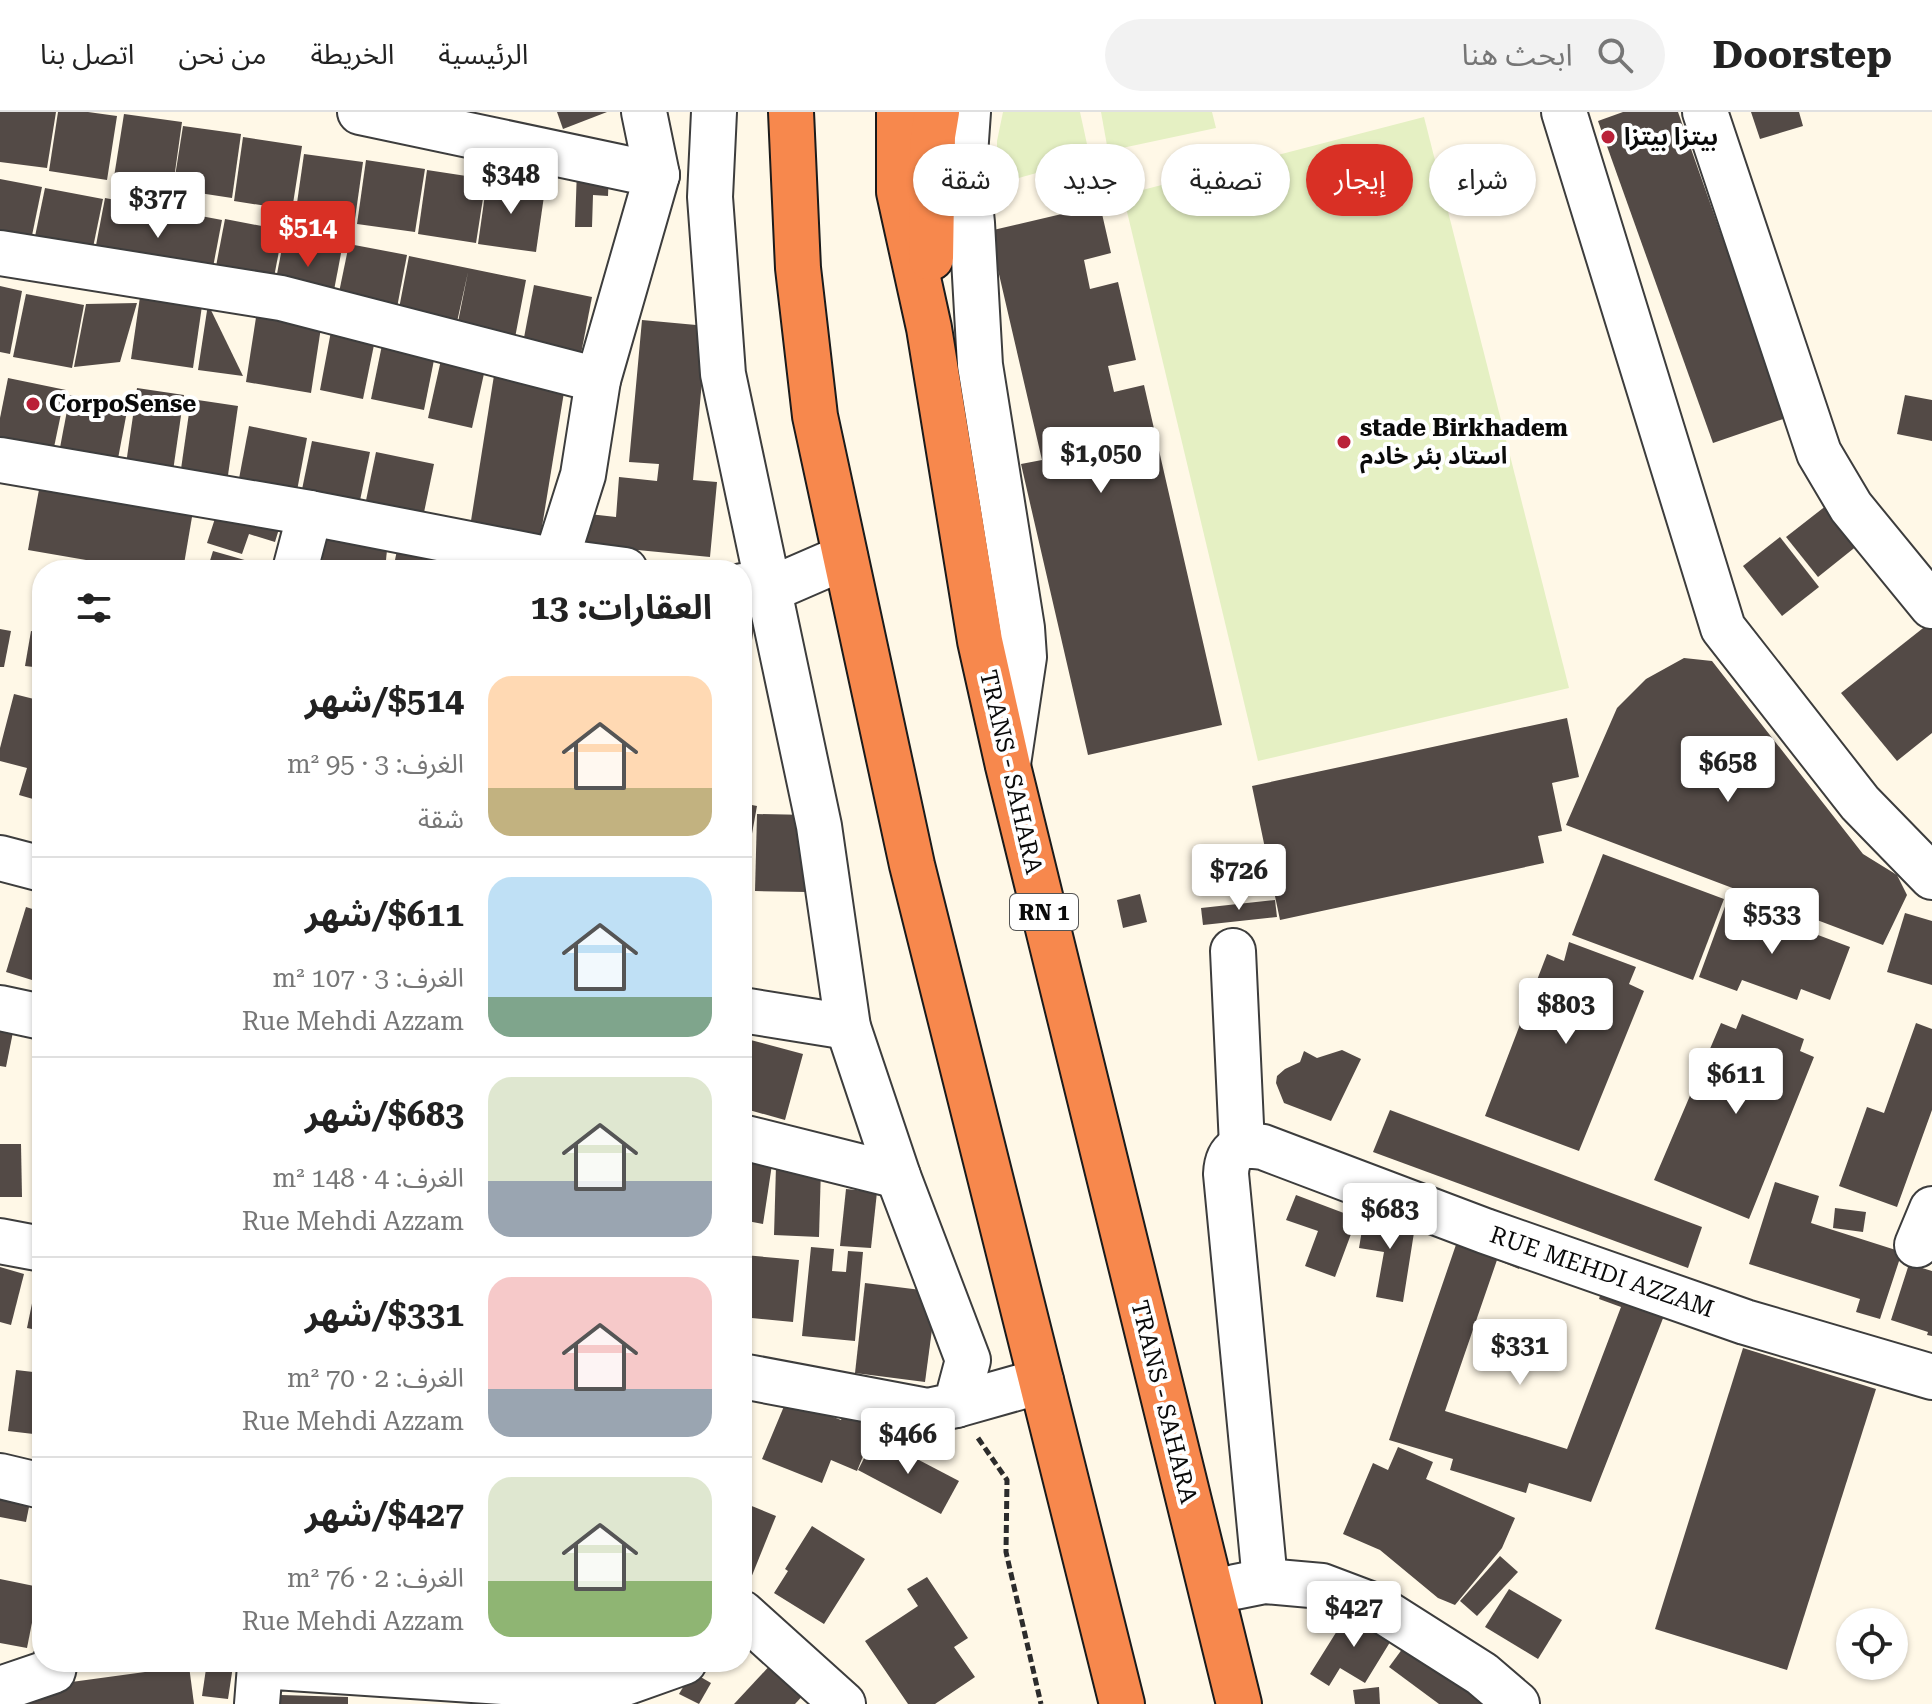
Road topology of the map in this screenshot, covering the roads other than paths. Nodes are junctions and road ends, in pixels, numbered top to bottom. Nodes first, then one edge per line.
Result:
1 (360, 112) edge
2 (644, 112) edge
3 (714, 112) edge
4 (791, 112) edge
5 (899, 112) edge
6 (937, 112) edge
7 (968, 112) edge
8 (1564, 112) edge
9 (1705, 112) edge
10 (657, 175) junction
11 (0, 253) edge
12 (929, 328) junction
13 (598, 380) junction
14 (0, 460) edge
15 (310, 513) junction
16 (845, 557) junction
17 (298, 560) edge
18 (531, 560) edge
19 (557, 560) edge
20 (751, 560) edge
21 (752, 568) edge
22 (755, 588) edge
23 (1932, 606) edge
24 (1008, 766) junction
25 (0, 858) edge
26 (32, 866) edge
27 (1932, 877) edge
28 (1233, 951) dead end
29 (0, 1008) edge
30 (752, 1012) edge
31 (32, 1015) edge
32 (848, 1027) junction
33 (752, 1140) edge
34 (1242, 1146) junction
35 (898, 1176) junction
36 (0, 1241) edge
37 (32, 1247) edge
38 (1932, 1377) edge
39 (752, 1378) edge
40 (1041, 1381) junction
41 (956, 1405) junction
42 (0, 1476) edge
43 (32, 1484) edge
44 (1265, 1581) junction
45 (1211, 1593) junction
46 (752, 1631) edge
47 (50, 1672) edge
48 (260, 1672) edge
49 (351, 1672) edge
50 (656, 1672) edge
51 (0, 1689) edge
52 (257, 1704) edge
53 (843, 1704) edge
54 (1122, 1704) edge
55 (1239, 1704) edge
56 (1517, 1704) edge

1 - 10 street
2 - 10 street
3 - 20 street
4 - 16 highway
5 - 12 highway, TRANS - SAHARA / RN 1
6 - 12 highway
7 - 24 street
8 - 27 street
9 - 23 street
10 - 13 street
11 - 13 street
12 - 24 highway, TRANS - SAHARA / RN 1
13 - 19 street
14 - 15 street
15 - 17 street
15 - 18 street
16 - 22 street
16 - 40 highway
21 - 22 street
22 - 32 street
24 - 45 highway, TRANS - SAHARA / RN 1
25 - 26 street
28 - 34 street
29 - 31 street
30 - 32 street
32 - 35 street
33 - 35 street
34 - 38 street, RUE MEHDI AZZAM
34 - 44 street
35 - 41 street
36 - 37 street
39 - 41 street
40 - 41 street
40 - 54 highway
42 - 43 street
44 - 45 street
44 - 56 street
45 - 55 highway, TRANS - SAHARA / RN 1
46 - 53 street
47 - 51 street
48 - 52 street
49 - 50 street

